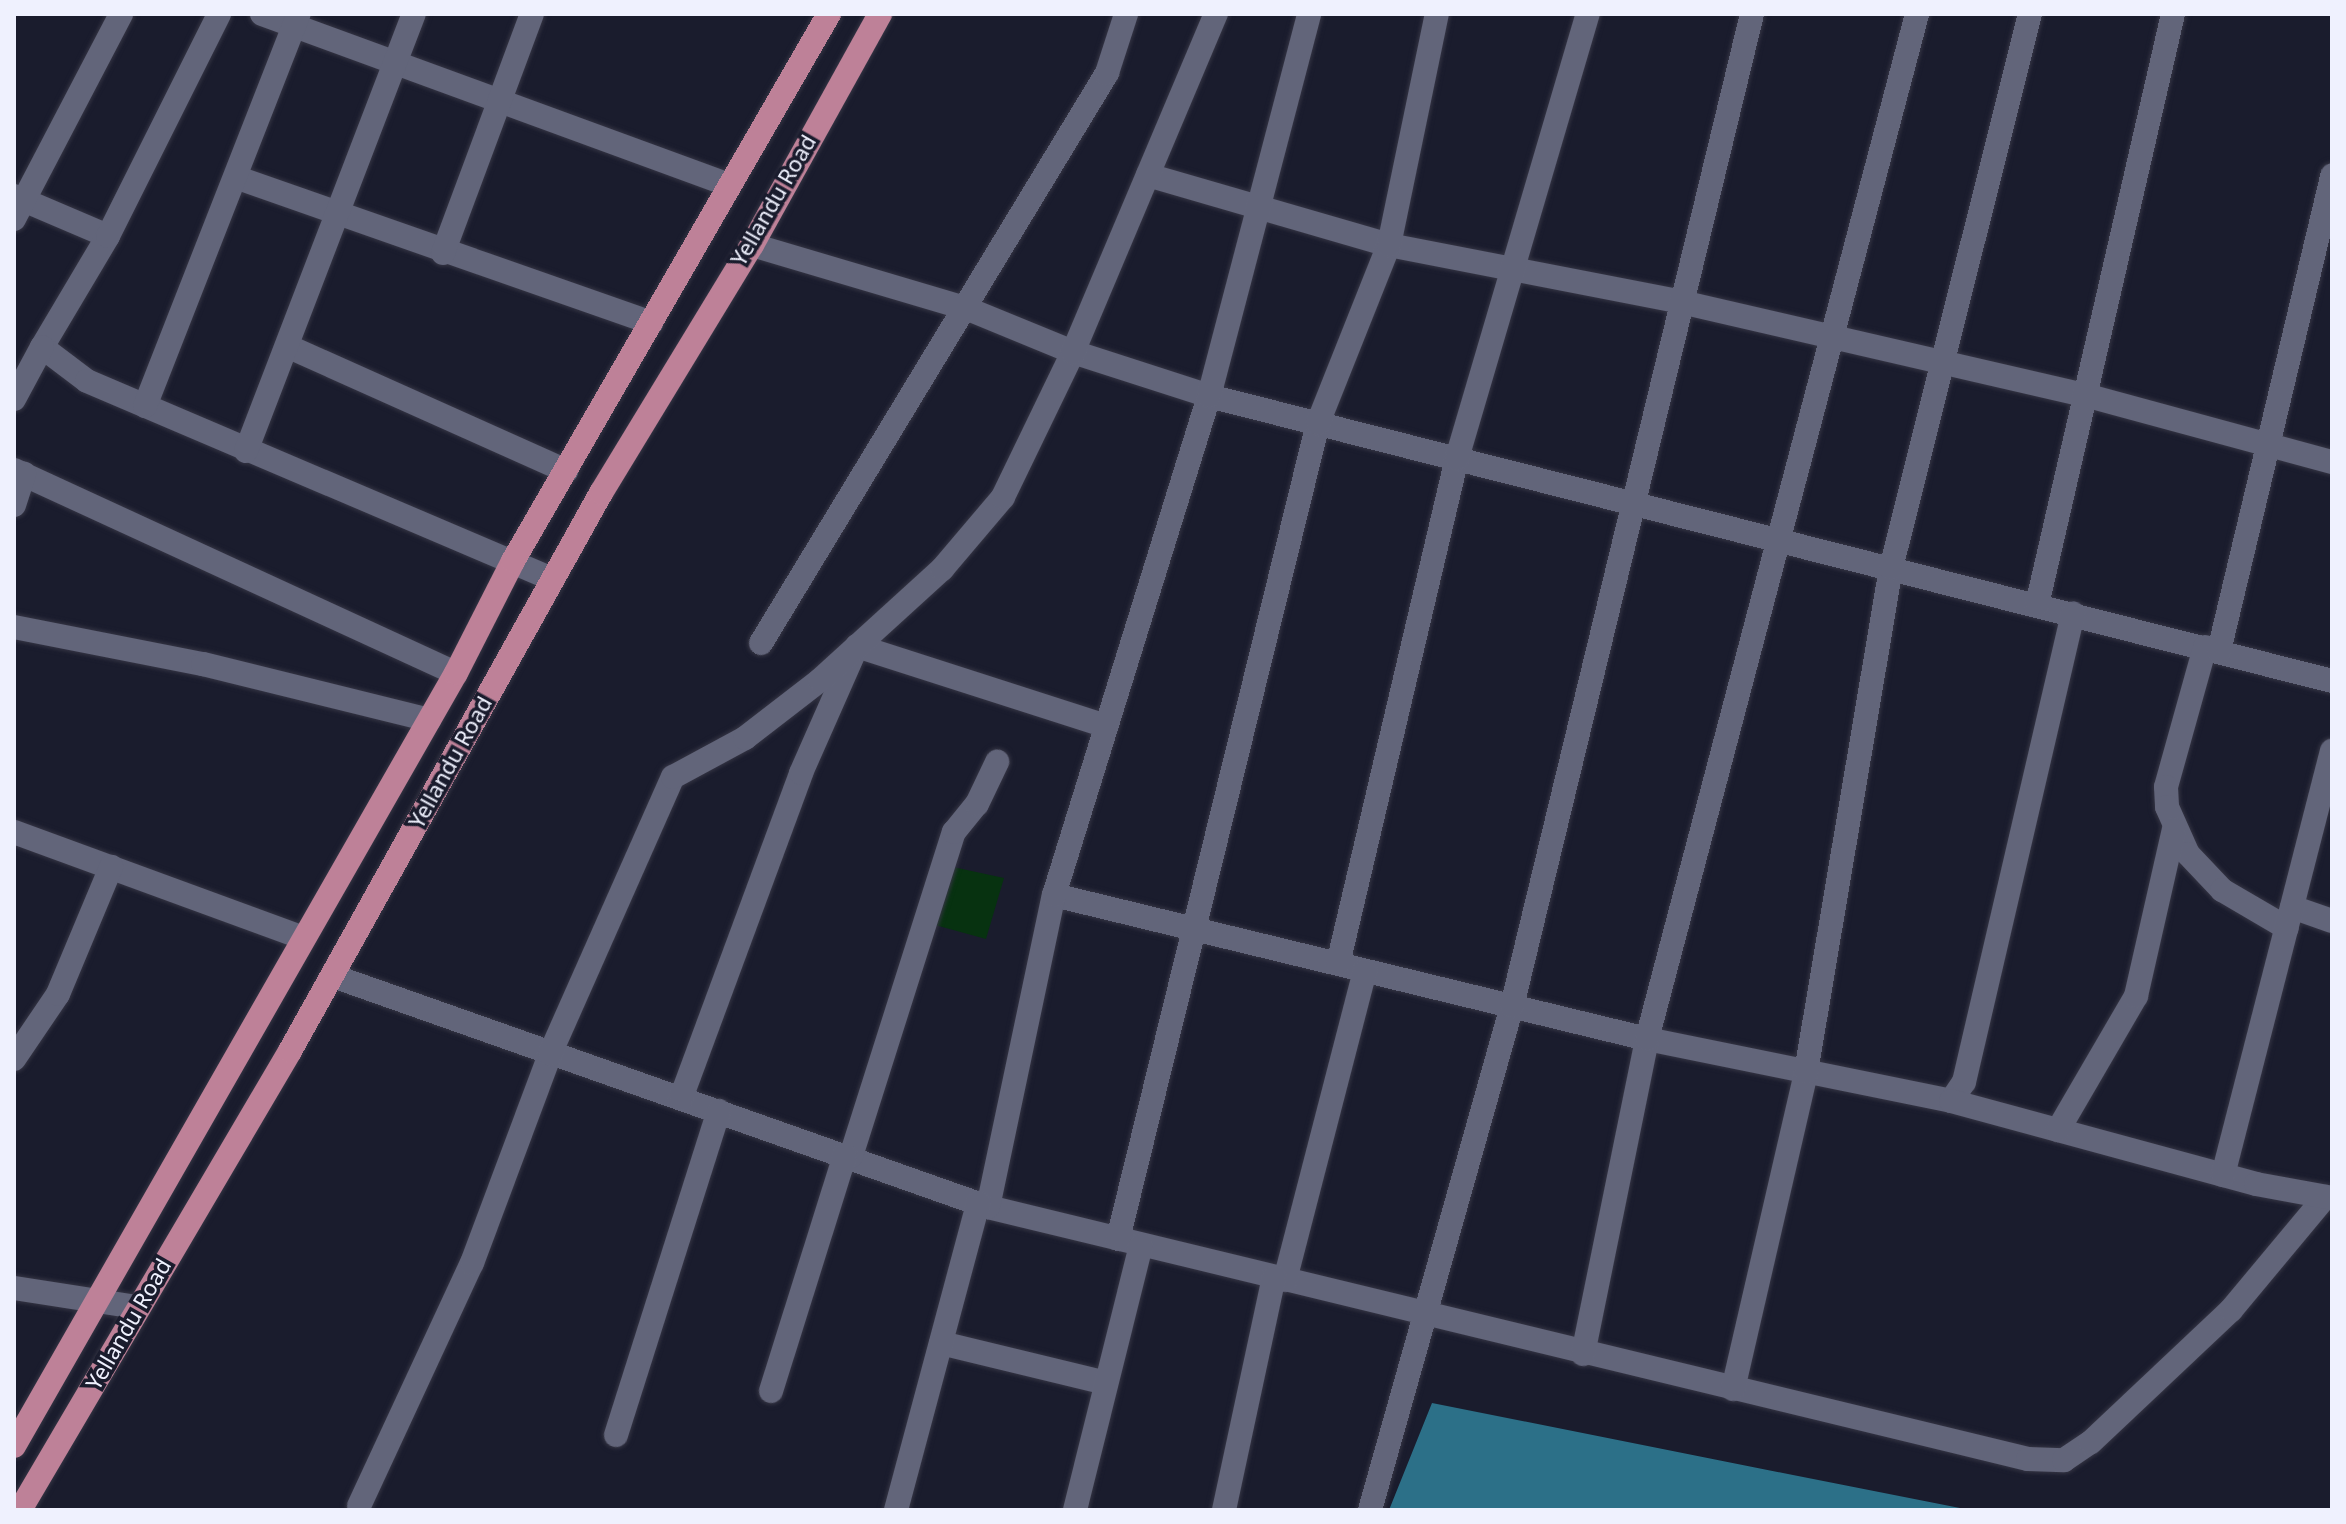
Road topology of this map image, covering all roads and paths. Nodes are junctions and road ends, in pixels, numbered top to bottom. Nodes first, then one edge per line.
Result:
1 (121, 14) edge
2 (219, 14) edge
3 (262, 14) edge
4 (414, 14) edge
5 (532, 14) edge
6 (829, 14) edge
7 (880, 14) edge
8 (1126, 14) edge
9 (1216, 14) edge
10 (1309, 14) edge
11 (1437, 14) edge
12 (1588, 14) edge
13 (1752, 14) edge
14 (1917, 14) edge
15 (2030, 14) edge
16 (2173, 14) edge
17 (298, 20) edge
18 (397, 65) junction
19 (496, 103) junction
20 (1148, 175) junction
21 (2332, 175) edge
22 (238, 178) junction
23 (729, 185) junction
24 (17, 205) edge
25 (1257, 207) junction
26 (339, 214) junction
27 (108, 236) junction
28 (752, 245) junction
29 (1389, 245) junction
30 (443, 253) junction
31 (1513, 268) junction
32 (1681, 302) junction
33 (968, 309) junction
34 (651, 323) junction
35 (1831, 340) junction
36 (287, 346) junction
37 (42, 347) junction
38 (1073, 352) junction
39 (1942, 363) junction
40 (2085, 395) junction
41 (1209, 396) junction
42 (14, 399) edge
43 (145, 406) junction
44 (1318, 423) junction
45 (2268, 444) junction
46 (246, 451) junction
47 (1457, 458) junction
48 (2332, 462) edge
49 (566, 471) junction
50 (19, 472) edge
51 (1631, 502) junction
52 (14, 505) edge
53 (1779, 539) junction
54 (513, 561) junction
55 (1891, 568) junction
56 (552, 579) junction
57 (2037, 605) junction
58 (2073, 614) junction
59 (14, 627) edge
60 (761, 643) dead end
61 (857, 646) junction
62 (2212, 649) junction
63 (456, 673) junction
64 (2332, 681) edge
65 (429, 720) junction
66 (1106, 726) junction
67 (2332, 751) edge
68 (997, 762) dead end
69 (2174, 829) junction
70 (14, 832) edge
71 (111, 867) junction
72 (1054, 895) junction
73 (2289, 918) junction
74 (2332, 921) edge
75 (1193, 929) junction
76 (303, 938) junction
77 (1338, 964) junction
78 (1365, 971) junction
79 (333, 976) junction
80 (1512, 1006) junction
81 (1647, 1039) junction
82 (550, 1054) junction
83 (14, 1059) edge
84 (1806, 1072) junction
85 (681, 1098) junction
86 (1951, 1101) junction
87 (719, 1111) junction
88 (2058, 1130) junction
89 (848, 1156) junction
90 (2223, 1175) junction
91 (2329, 1197) edge
92 (983, 1205) junction
93 (1130, 1242) junction
94 (1279, 1279) junction
95 (14, 1288) edge
96 (99, 1302) junction
97 (137, 1307) junction
98 (1422, 1314) junction
99 (941, 1343) junction
100 (1583, 1354) junction
101 (1106, 1383) junction
102 (1733, 1389) junction
103 (771, 1391) dead end
104 (616, 1435) dead end
105 (14, 1446) edge
106 (359, 1506) dead end
107 (20, 1510) edge
108 (896, 1510) edge
109 (1075, 1510) edge
110 (1224, 1510) edge
111 (1370, 1510) edge

1 - 24 street
2 - 27 street
3 - 17 street
4 - 18 street
5 - 19 street
6 - 23 main road, Yellandu Road
7 - 28 main road, Yellandu Road
8 - 33 street
9 - 20 street
10 - 25 street
11 - 29 street
12 - 31 street
13 - 32 street
14 - 35 street
15 - 39 street
16 - 40 street
17 - 18 street
17 - 22 street
18 - 19 street
18 - 26 street
19 - 23 street
19 - 30 street
20 - 25 street
20 - 38 street
21 - 45 street
22 - 26 street
22 - 43 street
23 - 34 main road, Yellandu Road
24 - 27 street
25 - 29 street
25 - 41 street
26 - 30 street
26 - 36 street
27 - 37 street
28 - 33 street
28 - 56 main road, Yellandu Road
29 - 31 street
29 - 44 street
30 - 34 street
31 - 32 street
31 - 47 street
32 - 35 street
32 - 51 street
33 - 38 street
33 - 60 street
34 - 49 main road, Yellandu Road
35 - 39 street
35 - 53 street
36 - 46 street
36 - 49 street
37 - 42 street
37 - 43 street
38 - 41 street
38 - 61 street
39 - 40 street
39 - 55 street
40 - 45 street
40 - 57 street
41 - 44 street
41 - 66 street
43 - 46 street
44 - 47 street
44 - 75 street
45 - 48 street
45 - 62 street
46 - 54 street
47 - 51 street
47 - 77 street
49 - 54 main road, Yellandu Road
50 - 52 street
50 - 63 street
51 - 53 street
51 - 80 street
53 - 55 street
53 - 81 street
54 - 56 street
54 - 63 main road, Yellandu Road
55 - 57 street
55 - 84 street
56 - 79 main road, Yellandu Road
57 - 58 street
58 - 62 street
58 - 86 street
59 - 65 street
61 - 66 street
61 - 82 street
61 - 85 street
62 - 64 street
62 - 69 street
63 - 65 main road, Yellandu Road
65 - 76 main road, Yellandu Road
66 - 72 street
67 - 73 street
68 - 89 street
69 - 73 street
69 - 88 street
70 - 71 street
71 - 76 street
71 - 83 street
72 - 75 street
72 - 92 street
73 - 74 street
73 - 90 street
75 - 77 street
75 - 93 street
76 - 96 main road, Yellandu Road
77 - 78 street
78 - 80 street
78 - 94 street
79 - 82 street
79 - 97 main road, Yellandu Road
80 - 81 street
80 - 98 street
81 - 84 street
81 - 100 street
82 - 85 street
82 - 106 street
84 - 86 street
84 - 102 street
85 - 87 street
86 - 88 street
87 - 89 street
87 - 104 street
88 - 90 street
89 - 92 street
89 - 103 street
90 - 91 street
91 - 102 street
92 - 93 street
92 - 99 street
93 - 94 street
93 - 101 street
94 - 98 street
94 - 110 street
95 - 96 street
96 - 97 street
96 - 105 main road, Yellandu Road
97 - 107 main road, Yellandu Road
98 - 100 street
98 - 111 street
99 - 101 street
99 - 108 street
100 - 102 street
101 - 109 street

